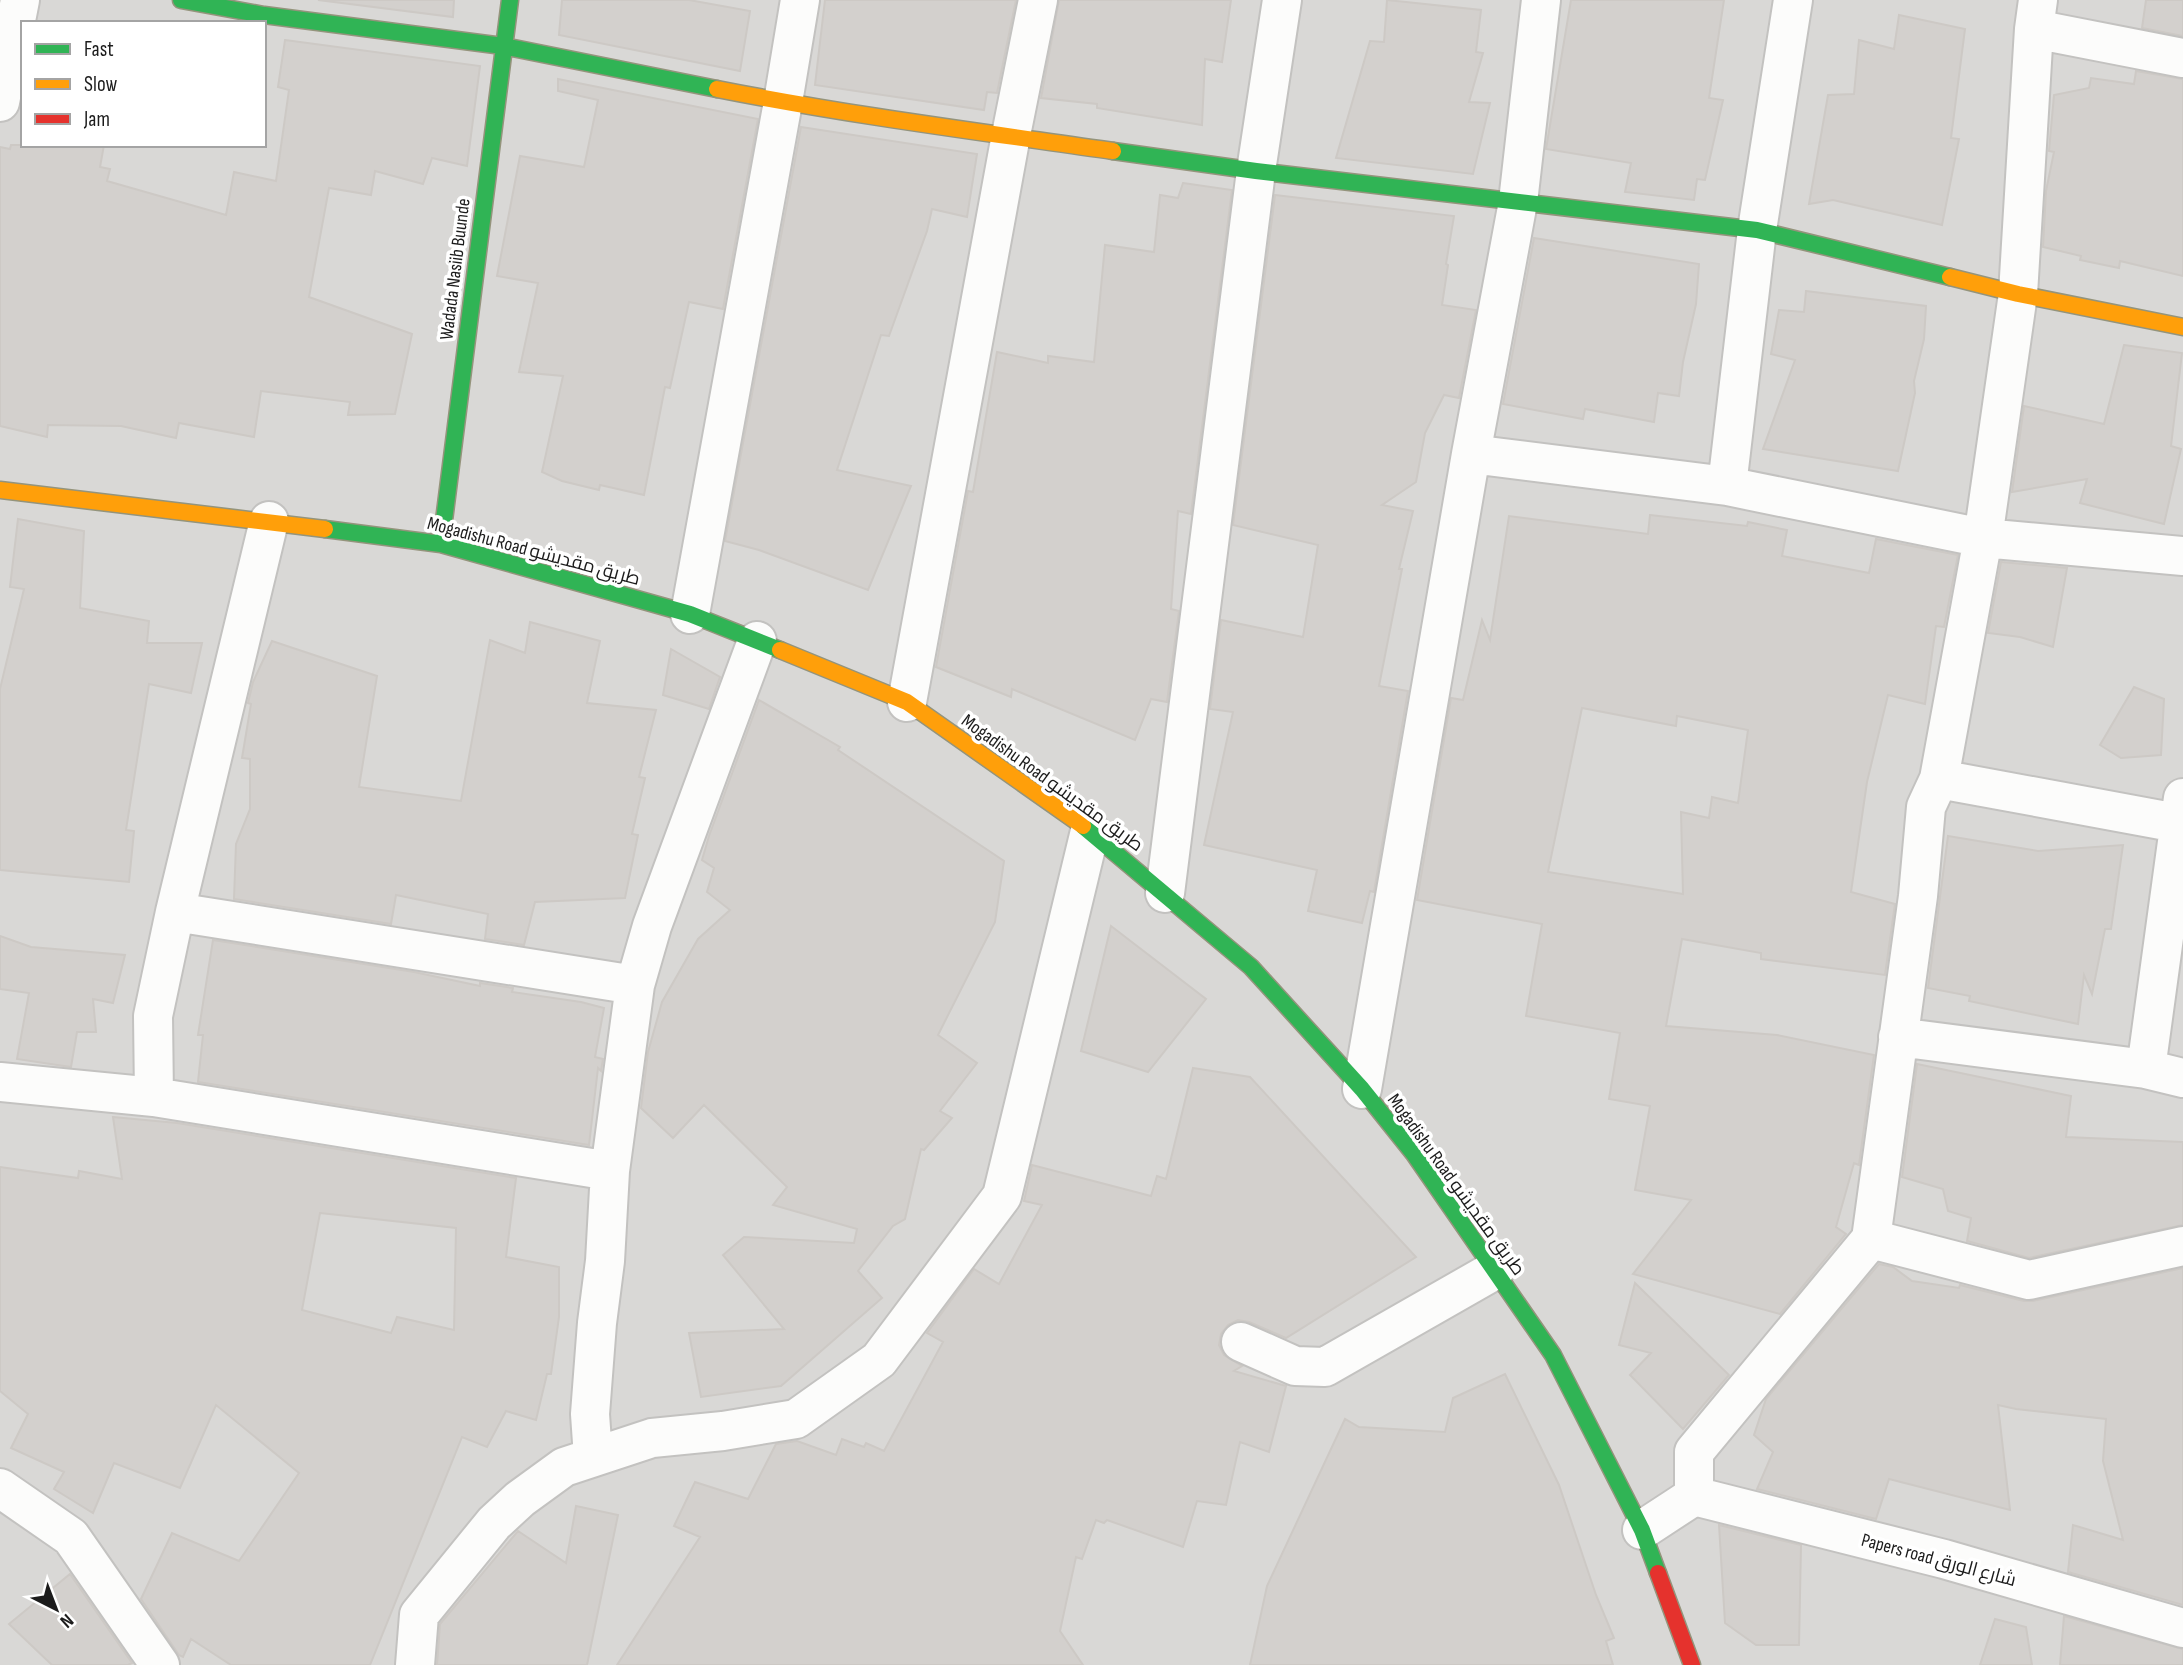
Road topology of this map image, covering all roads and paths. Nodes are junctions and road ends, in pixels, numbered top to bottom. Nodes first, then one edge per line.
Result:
1 (20, 0) edge
2 (181, 0) edge
3 (510, 0) edge
4 (800, 0) edge
5 (1038, 0) edge
6 (1282, 0) edge
7 (1541, 0) edge
8 (1793, 0) edge
9 (265, 8) edge
10 (2036, 15) edge
11 (503, 46) junction
12 (2183, 58) edge
13 (0, 102) edge
14 (783, 102) junction
15 (1011, 135) junction
16 (1256, 171) junction
17 (1518, 202) junction
18 (1757, 230) junction
19 (2018, 294) junction
20 (2183, 327) edge
21 (1471, 454) junction
22 (1727, 486) junction
23 (0, 490) edge
24 (269, 521) junction
25 (1983, 538) junction
26 (441, 544) junction
27 (2183, 556) edge
28 (690, 614) junction
29 (757, 641) junction
30 (907, 702) junction
31 (1939, 779) junction
32 (2182, 815) edge
33 (1090, 831) junction
34 (1165, 893) junction
35 (175, 912) junction
36 (635, 985) junction
37 (1898, 1037) junction
38 (2146, 1069) junction
39 (2183, 1078) edge
40 (0, 1082) edge
41 (1362, 1089) junction
42 (154, 1097) junction
43 (610, 1171) junction
44 (1871, 1239) junction
45 (2183, 1246) edge
46 (1495, 1270) junction
47 (1241, 1342) dead end
48 (593, 1457) junction
49 (0, 1488) edge
50 (1694, 1496) junction
51 (1642, 1530) junction
52 (2183, 1628) edge
53 (160, 1665) edge
54 (415, 1665) edge
55 (1692, 1665) edge

1 - 13 street
2 - 9 main road
3 - 11 main road, Wadada Nasiib Buunde
4 - 14 street
5 - 15 street
6 - 16 street
7 - 17 street
8 - 18 street
9 - 11 main road
10 - 12 street
10 - 19 street
11 - 14 main road
11 - 26 main road, Wadada Nasiib Buunde
14 - 15 main road
14 - 28 street
15 - 16 main road
15 - 30 street
16 - 17 main road
16 - 34 street
17 - 18 main road
17 - 21 street
18 - 19 main road
18 - 22 street
19 - 20 main road
19 - 25 street
21 - 22 street
21 - 41 street
22 - 25 street
23 - 24 main road, Mogadishu Road طريق مقديشو
24 - 26 main road, Mogadishu Road طريق مقديشو
24 - 35 street
25 - 27 street
25 - 31 street
26 - 28 main road, Mogadishu Road طريق مقديشو
28 - 29 main road, Mogadishu Road طريق مقديشو
29 - 30 main road, Mogadishu Road طريق مقديشو
29 - 36 street
30 - 33 main road, Mogadishu Road طريق مقديشو
31 - 32 street
31 - 37 street
32 - 38 street
33 - 34 main road, Mogadishu Road طريق مقديشو
33 - 48 street
34 - 41 main road, Mogadishu Road طريق مقديشو
35 - 36 street
35 - 42 street
36 - 43 street
37 - 38 street
37 - 44 street
38 - 39 street
40 - 42 street
41 - 46 main road, Mogadishu Road طريق مقديشو
42 - 43 street
43 - 48 street
44 - 45 street
44 - 50 street
46 - 47 street
46 - 51 main road, Mogadishu Road طريق مقديشو
48 - 54 street
49 - 53 street
50 - 51 street
50 - 52 street, Papers road شارع الورق
51 - 55 main road, Mogadishu Road طريق مقديشو

